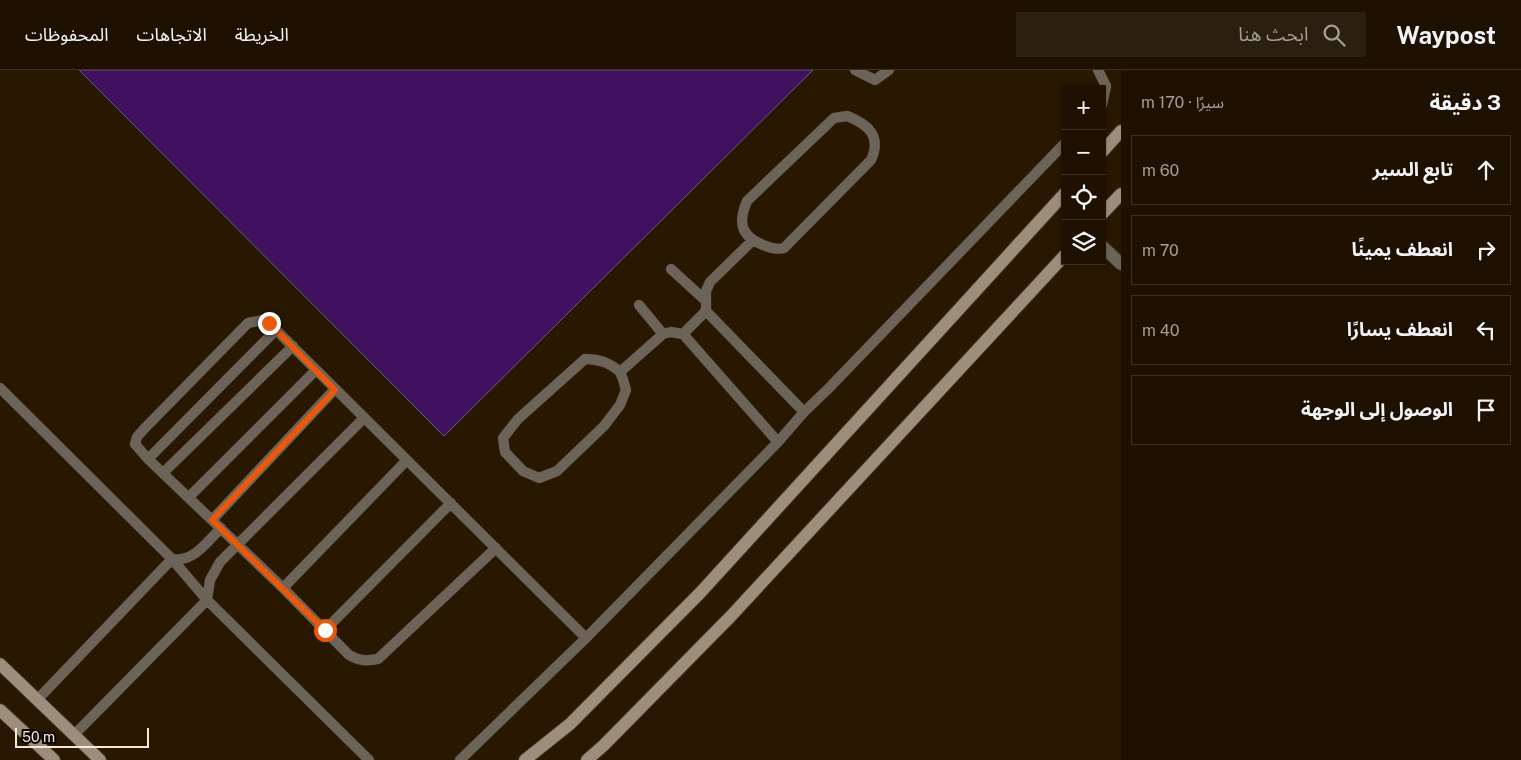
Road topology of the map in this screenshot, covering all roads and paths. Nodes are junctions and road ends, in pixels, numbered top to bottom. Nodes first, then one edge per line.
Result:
1 (854, 70) edge
2 (889, 70) edge
3 (1098, 70) edge
4 (1106, 85) edge
5 (1121, 131) edge
6 (1061, 148) edge
7 (1106, 148) edge
8 (1121, 194) edge
9 (1061, 197) edge
10 (1106, 210) edge
11 (752, 241) junction
12 (1106, 250) edge
13 (1061, 258) edge
14 (1121, 264) edge
15 (671, 269) dead end
16 (639, 305) dead end
17 (706, 306) junction
18 (276, 330) junction
19 (663, 334) junction
20 (682, 334) junction
21 (292, 346) junction
22 (316, 370) junction
23 (620, 372) junction
24 (0, 388) edge
25 (335, 390) junction
26 (804, 412) junction
27 (364, 418) junction
28 (778, 442) junction
29 (148, 459) junction
30 (407, 460) junction
31 (164, 473) junction
32 (189, 497) junction
33 (451, 503) junction
34 (212, 520) junction
35 (221, 528) junction
36 (237, 544) junction
37 (496, 548) junction
38 (172, 560) junction
39 (283, 588) junction
40 (207, 600) junction
41 (325, 630) junction
42 (586, 638) junction
43 (0, 664) edge
44 (37, 700) junction
45 (0, 710) edge
46 (74, 735) junction
47 (54, 760) edge
48 (100, 760) edge
49 (368, 760) edge
50 (460, 760) edge
51 (525, 760) edge
52 (587, 760) edge

1 - 2 lane
3 - 4 lane
5 - 7 street
6 - 26 lane
8 - 10 street
9 - 51 street
11 - 11 lane
11 - 17 lane
12 - 14 street
13 - 52 street
15 - 17 lane
16 - 19 lane
17 - 20 lane
17 - 26 lane
18 - 21 lane
18 - 29 lane
18 - 29 lane
19 - 20 lane
19 - 23 lane
20 - 28 lane
21 - 22 lane
21 - 31 lane
22 - 25 lane
22 - 32 lane
23 - 23 lane
24 - 38 lane
25 - 27 lane
25 - 34 lane
26 - 28 lane
27 - 30 lane
27 - 36 lane
28 - 42 lane
29 - 31 lane
30 - 33 lane
30 - 39 lane
31 - 32 lane
32 - 34 lane
33 - 37 lane
33 - 41 lane
34 - 35 lane
35 - 36 lane
35 - 38 lane
36 - 39 lane
36 - 40 lane
37 - 41 lane
37 - 42 lane
38 - 40 lane
38 - 44 lane
39 - 41 lane
40 - 46 lane
40 - 49 lane
42 - 50 lane
43 - 44 street
44 - 46 street
45 - 47 street
46 - 48 street

